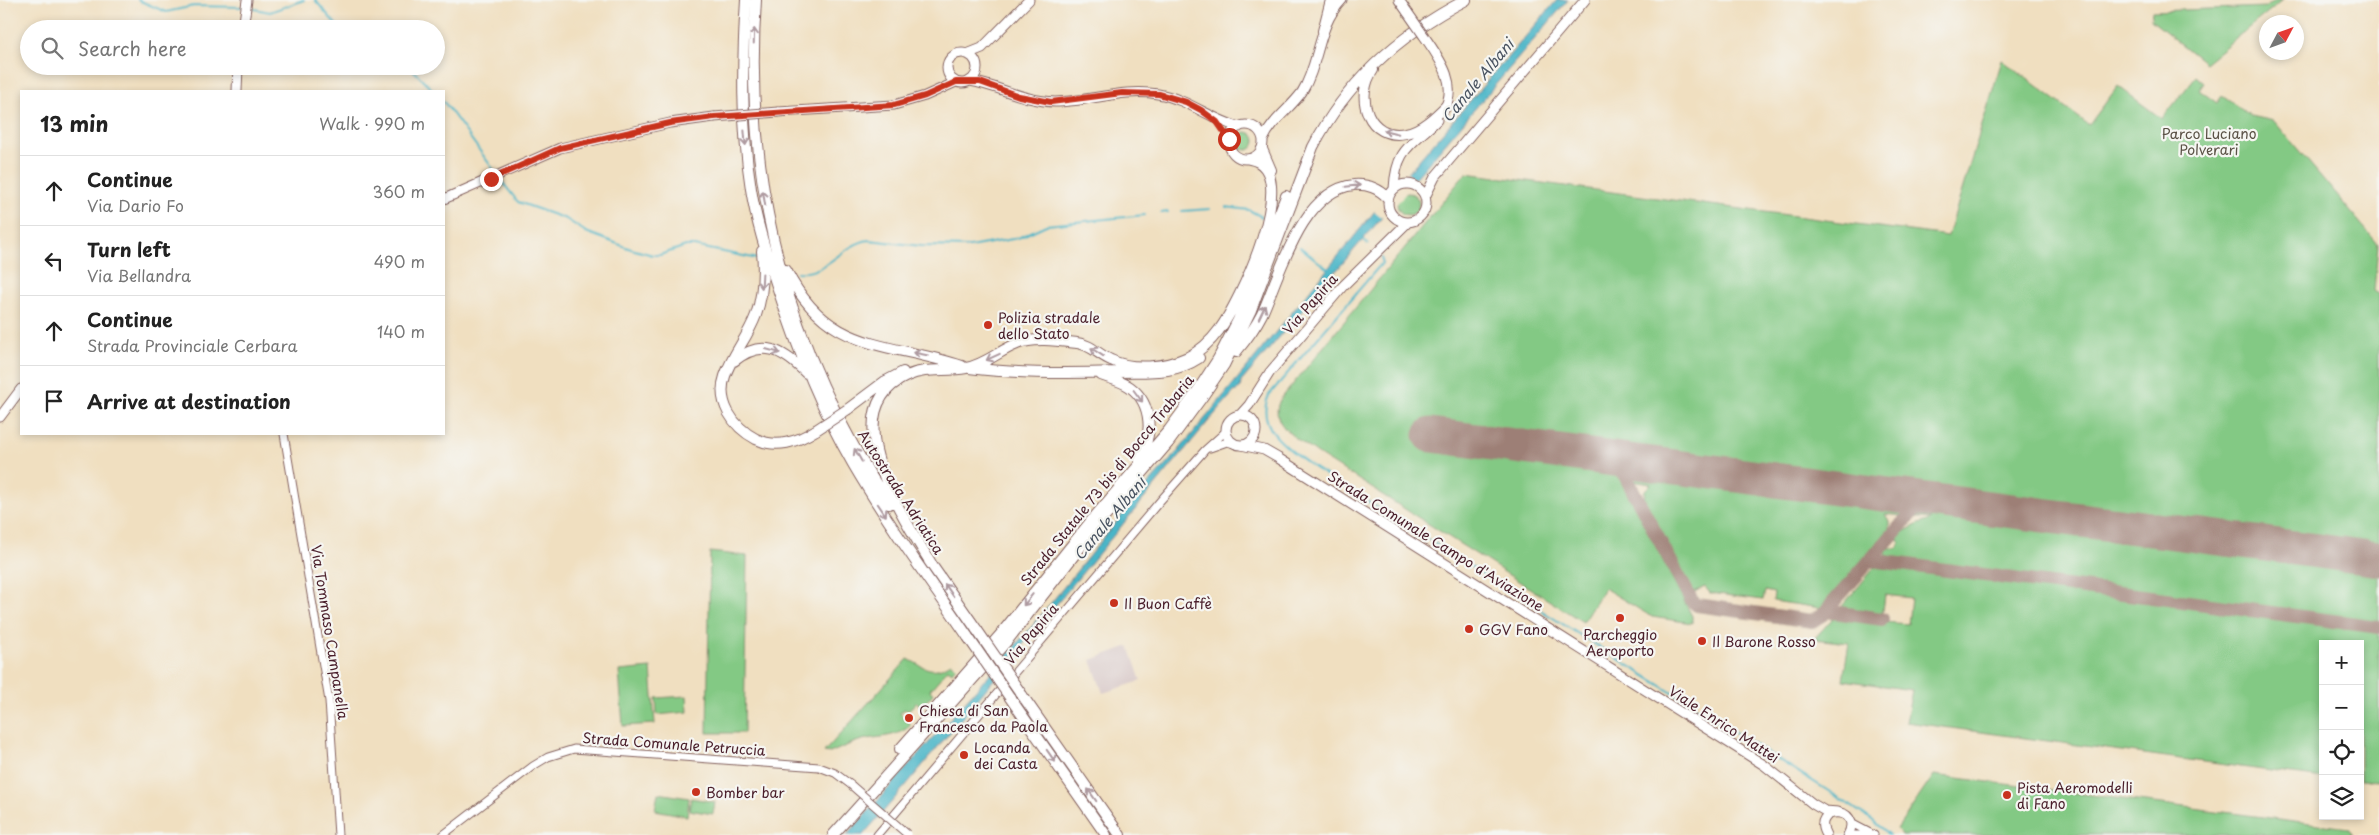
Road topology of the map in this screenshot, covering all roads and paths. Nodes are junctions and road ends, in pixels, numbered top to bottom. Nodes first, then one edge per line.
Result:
1 (746, 0) edge
2 (756, 0) edge
3 (1029, 0) edge
4 (1331, 0) edge
5 (1342, 0) edge
6 (1399, 0) edge
7 (1452, 0) edge
8 (1466, 0) edge
9 (1585, 0) edge
10 (247, 1) edge
11 (244, 20) edge
12 (1322, 31) junction
13 (982, 48) junction
14 (1387, 51) junction
15 (967, 54) junction
16 (976, 65) junction
17 (948, 72) junction
18 (238, 75) edge
19 (970, 81) junction
20 (956, 82) junction
21 (992, 85) junction
22 (937, 89) junction
23 (237, 90) edge
24 (1447, 105) junction
25 (1209, 115) junction
26 (1278, 117) junction
27 (1250, 126) junction
28 (1239, 127) junction
29 (1229, 139) junction
30 (1262, 144) junction
31 (1250, 159) junction
32 (1396, 167) junction
33 (1434, 177) junction
34 (1404, 184) junction
35 (1414, 186) junction
36 (1394, 189) junction
37 (1424, 197) junction
38 (1388, 198) junction
39 (445, 199) edge
40 (1393, 216) junction
41 (1408, 222) junction
42 (760, 232) junction
43 (1391, 239) junction
44 (774, 245) junction
45 (733, 361) junction
46 (1224, 365) junction
47 (967, 368) junction
48 (1096, 374) junction
49 (809, 375) junction
50 (20, 390) edge
51 (1257, 391) junction
52 (1240, 415) junction
53 (0, 417) edge
54 (1251, 419) junction
55 (1256, 428) junction
56 (1225, 432) junction
57 (284, 435) edge
58 (1238, 444) junction
59 (1205, 450) junction
60 (1264, 450) junction
61 (1091, 521) junction
62 (932, 565) junction
63 (1618, 672) joint
64 (1813, 804) junction
65 (1838, 812) junction
66 (1849, 819) junction
67 (1823, 822) junction
68 (338, 835) edge
69 (443, 835) edge
70 (825, 835) edge
71 (833, 835) edge
72 (877, 835) edge
73 (908, 835) edge
74 (1106, 835) edge
75 (1120, 835) edge
76 (1826, 835) edge
77 (1848, 835) edge
78 (1854, 835) edge
79 (1867, 835) edge
80 (1874, 835) edge

1 -> 42 highway, Autostrada Adriatica
44 -> 2 highway, Autostrada Adriatica
3 - 13 main road
4 - 12 highway
5 - 12 main road
6 - 24 main road, bridge
7 - 61 highway, Strada Statale 73 bis di Bocca Trabaria
8 - 14 highway, Strada Statale 73 bis di Bocca Trabaria
9 - 33 main road, Via Papiria
10 - 11 main road
12 - 26 main road
13 - 15 main road
13 - 16 main road
24 -> 14 highway
14 - 46 highway, Strada Statale 73 bis di Bocca Trabaria
15 - 16 main road
15 - 17 main road
16 - 19 main road
16 - 21 main road
17 - 20 main road
17 - 22 main road
18 - 23 main road
19 - 20 main road
19 - 21 main road
20 - 22 main road
21 - 25 main road
22 - 39 main road, bridge
24 - 32 main road
25 - 28 main road
25 - 29 main road
26 - 27 main road
26 - 30 main road
27 - 28 main road
27 - 30 main road
28 - 29 main road
29 - 31 main road
30 - 31 main road
30 - 48 highway
31 -> 47 highway
32 - 34 main road
32 - 36 main road
33 - 35 main road, Via Papiria
33 - 37 main road, Via Papiria
34 - 35 main road
34 - 36 main road
35 - 37 main road
36 - 38 main road
37 - 41 main road, Via Papiria
38 - 40 main road
46 -> 38 highway
40 - 41 main road
40 - 43 main road
41 - 43 main road, Via Papiria
42 -> 45 highway
42 - 49 highway, Autostrada Adriatica
43 - 51 main road, Via Papiria
47 -> 44 highway
62 -> 44 highway, Autostrada Adriatica
45 - 47 highway, bridge
45 -> 49 highway
46 - 71 highway, Strada Statale 73 bis di Bocca Trabaria
47 - 48 highway
47 - 62 highway
48 -> 61 highway
49 -> 74 highway, Autostrada Adriatica, bridge
50 - 53 main road
51 - 52 main road, Via Papiria
51 - 54 main road, Via Papiria
52 - 54 main road
52 - 56 main road
54 - 55 main road
55 - 58 main road
55 - 60 main road
56 - 58 main road
56 - 59 street, Via Papiria
57 - 68 street, Via Tommaso Campanella
58 - 59 street
58 - 60 main road, Strada Comunale Campo d'Aviazione
59 - 72 street, Via Papiria
60 - 63 main road, Strada Comunale Campo d'Aviazione
61 -> 70 highway, Strada Statale 73 bis di Bocca Trabaria
75 -> 62 highway, Autostrada Adriatica, bridge
63 - 64 main road, Viale Enrico Mattei
64 - 65 main road, Viale Enrico Mattei
64 - 67 main road, Viale Enrico Mattei
65 - 66 main road, Viale Enrico Mattei
65 - 67 main road
66 - 77 main road
66 - 80 street
67 - 76 main road, Viale Enrico Mattei
69 - 73 street, Strada Comunale Petruccia, bridge
78 - 79 street

